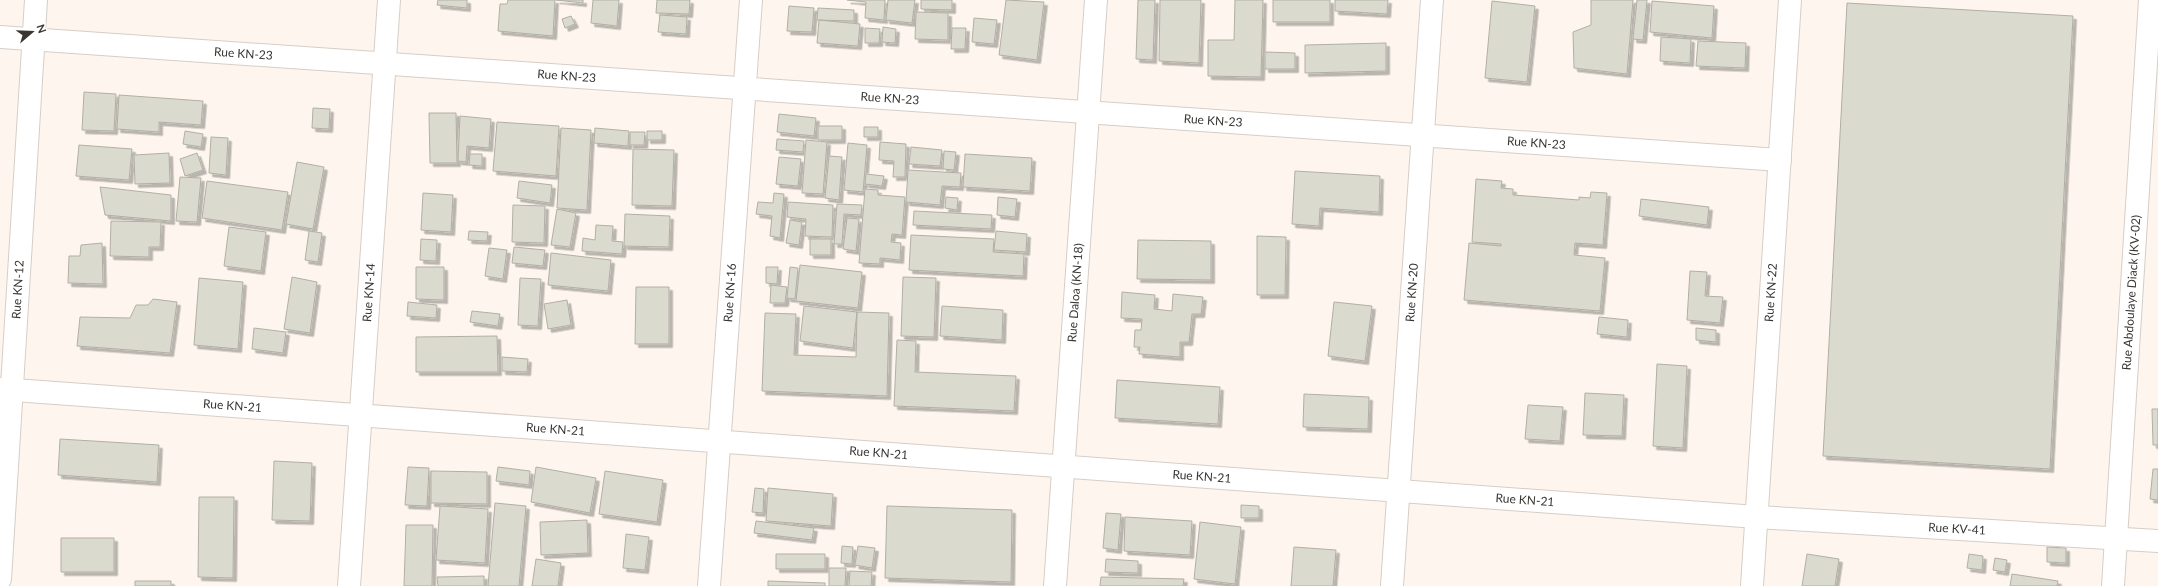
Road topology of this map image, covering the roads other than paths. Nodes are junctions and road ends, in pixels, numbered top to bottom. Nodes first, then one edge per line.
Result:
1 (36, 0) edge
2 (389, 0) edge
3 (750, 0) edge
4 (1096, 0) edge
5 (1432, 0) edge
6 (1790, 0) edge
7 (2150, 0) edge
8 (0, 37) edge
9 (34, 40) junction
10 (385, 64) junction
11 (744, 89) junction
12 (1088, 113) junction
13 (1423, 136) junction
14 (1780, 160) junction
15 (2149, 161) edge
16 (6, 390) edge
17 (360, 416) junction
18 (720, 441) junction
19 (1063, 466) junction
20 (1399, 490) junction
21 (1757, 517) junction
22 (2117, 539) junction
23 (2158, 541) edge
24 (0, 579) edge
25 (349, 586) edge
26 (709, 586) edge
27 (1055, 586) edge
28 (1392, 586) edge
29 (1752, 586) edge
30 (2114, 586) edge

1 - 9 street, Rue KN-12
2 - 10 street, Rue KN-14
3 - 11 street, Rue KN-16
4 - 12 street, Rue Daloa (KN-18)
5 - 13 street, Rue KN-20
6 - 14 street, Rue KN-22
7 - 15 street, Rue Abdoulaye Diack (KV-02)
8 - 9 street, Rue KN-23
9 - 10 street, Rue KN-23
9 - 16 street, Rue KN-12
10 - 11 street, Rue KN-23
10 - 17 street, Rue KN-14
11 - 12 street, Rue KN-23
11 - 18 street, Rue KN-16
12 - 13 street, Rue KN-23
12 - 19 street, Rue Daloa (KN-18)
13 - 14 street, Rue KN-23
13 - 20 street, Rue KN-20
14 - 21 street, Rue KN-22
15 - 22 street, Rue Abdoulaye Diack (KV-02)
16 - 17 street, Rue KN-21
16 - 24 street, Rue KN-12
17 - 18 street, Rue KN-21
17 - 25 street, Rue KN-14
18 - 19 street, Rue KN-21
18 - 26 street, Rue KN-16
19 - 20 street, Rue KN-21
19 - 27 street, Rue Daloa (KN-18)
20 - 21 street, Rue KN-21
20 - 28 street, Rue KN-20
21 - 22 street, Rue KV-41
21 - 29 street, Rue KN-22
22 - 23 street, Rue KV-41
22 - 30 street, Rue Abdoulaye Diack (KV-02)

